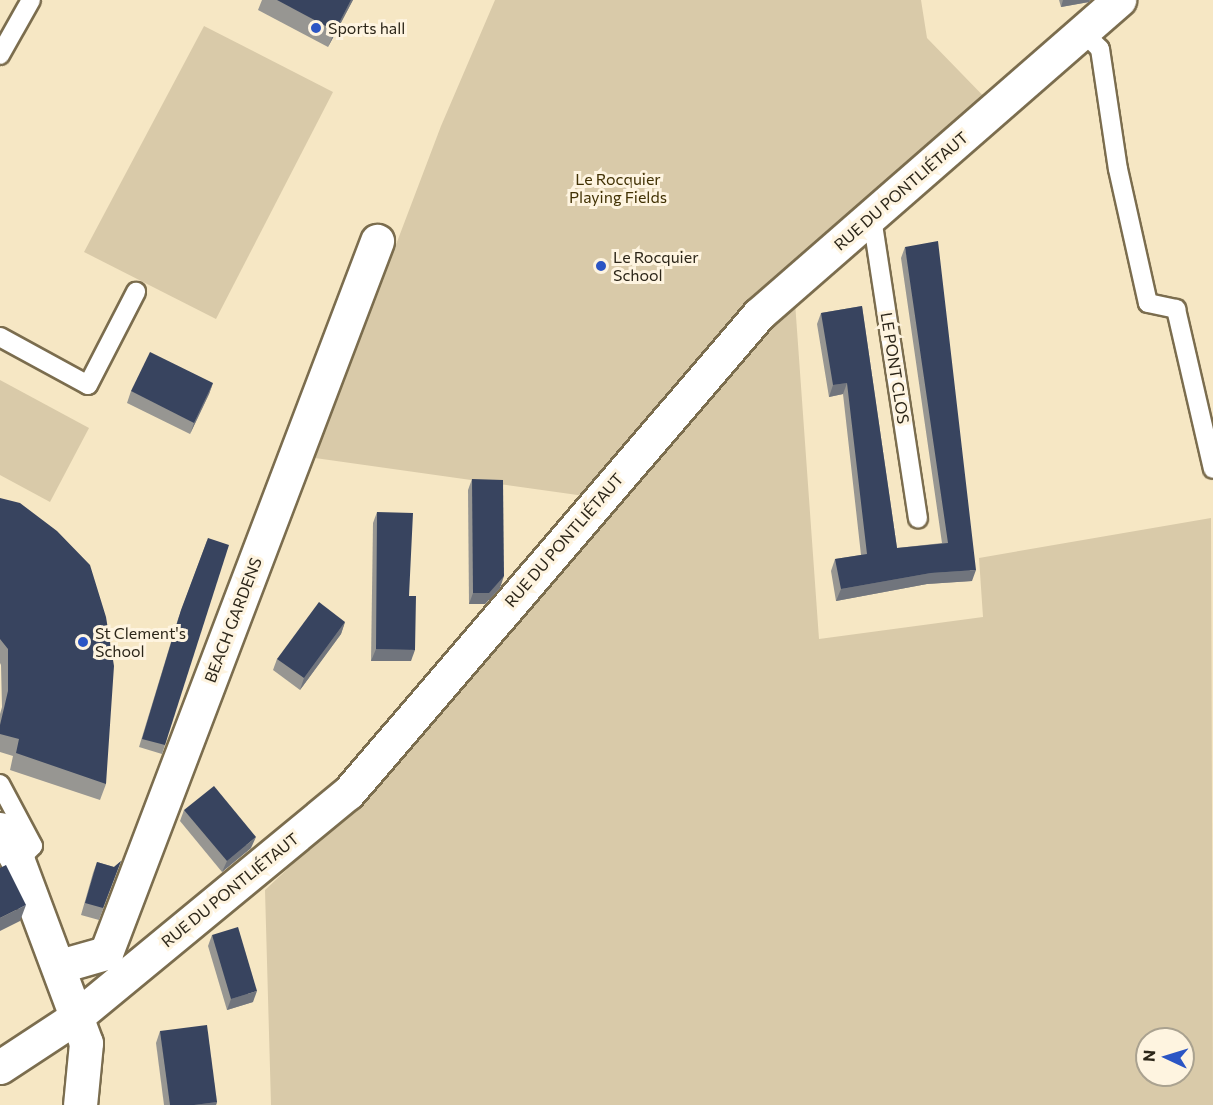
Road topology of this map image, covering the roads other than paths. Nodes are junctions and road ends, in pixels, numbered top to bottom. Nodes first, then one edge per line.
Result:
1 (31, 0) edge
2 (1119, 0) edge
3 (1085, 34) junction
4 (0, 55) edge
5 (872, 218) junction
6 (377, 241) dead end
7 (136, 292) dead end
8 (0, 337) edge
9 (1213, 469) edge
10 (918, 519) dead end
11 (0, 784) edge
12 (0, 829) edge
13 (18, 861) junction
14 (60, 966) junction
15 (76, 1017) junction
16 (0, 1067) edge
17 (80, 1105) edge

1 - 4 lane
2 - 3 main road, RUE DU PONTLIÉTAUT
3 - 5 main road, RUE DU PONTLIÉTAUT
3 - 9 lane
5 - 10 lane, LE PONT CLOS
5 - 15 main road, RUE DU PONTLIÉTAUT
6 - 14 main road, BEACH GARDENS
7 - 8 lane
11 - 13 lane
12 - 13 main road
13 - 14 main road
14 - 15 main road
15 - 16 main road, RUE DU PONTLIÉTAUT
15 - 17 main road

